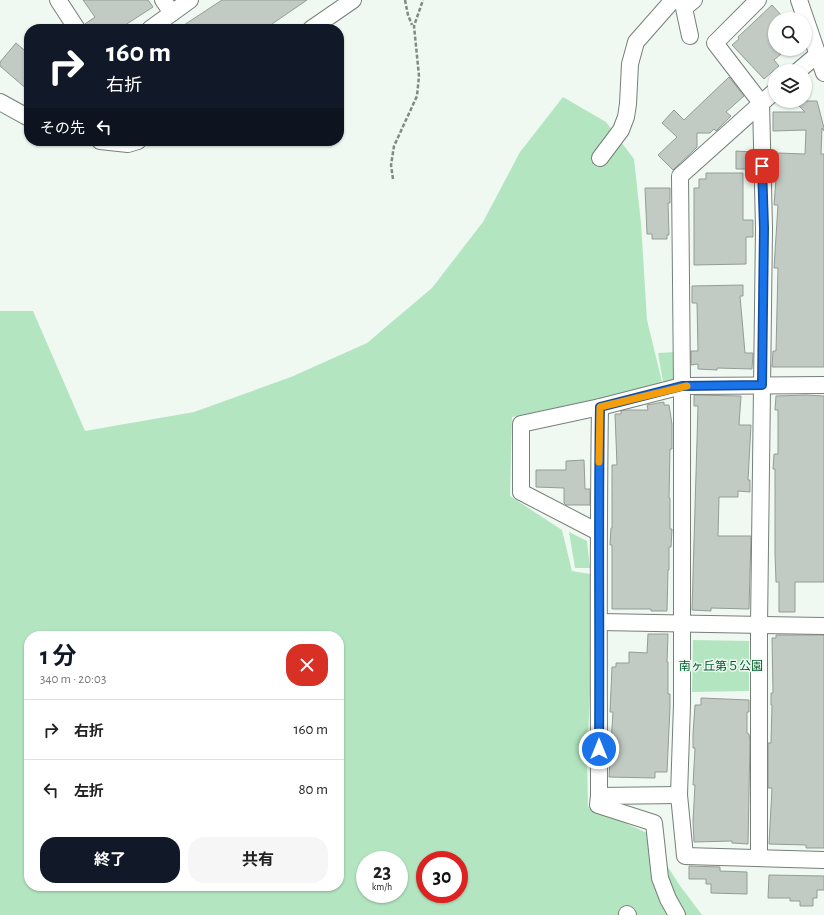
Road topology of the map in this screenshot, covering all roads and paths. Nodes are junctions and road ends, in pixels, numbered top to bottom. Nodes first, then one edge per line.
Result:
1 (58, 0) edge
2 (190, 0) edge
3 (353, 0) edge
4 (405, 0) edge
5 (423, 0) edge
6 (673, 0) edge
7 (694, 0) edge
8 (758, 0) edge
9 (799, 0) edge
10 (168, 6) edge
11 (74, 24) edge
12 (154, 24) edge
13 (318, 24) edge
14 (412, 25) dead end
15 (690, 36) dead end
16 (818, 54) junction
17 (806, 64) edge
18 (824, 73) edge
19 (768, 97) edge
20 (0, 102) edge
21 (761, 103) junction
22 (24, 115) edge
23 (600, 158) dead end
24 (393, 179) dead end
25 (762, 385) junction
26 (824, 385) edge
27 (682, 386) junction
28 (600, 407) junction
29 (598, 532) junction
30 (600, 622) junction
31 (681, 624) junction
32 (759, 626) junction
33 (824, 626) edge
34 (679, 795) junction
35 (599, 796) junction
36 (759, 857) junction
37 (824, 860) edge
38 (677, 915) edge

1 - 11 street
2 - 10 street
3 - 13 street
4 - 14 path
5 - 24 path
6 - 23 street
7 - 15 street
8 - 21 street
9 - 16 street
10 - 12 street
16 - 17 street
16 - 18 street
19 - 21 street
20 - 22 street
21 - 25 street
21 - 27 street
25 - 26 street
25 - 27 street
25 - 32 street
27 - 28 street
27 - 31 street
28 - 29 street
28 - 29 street
29 - 30 street
30 - 31 street
30 - 35 street
31 - 32 street
31 - 34 street
32 - 33 street
32 - 36 street
34 - 35 street
34 - 36 street
35 - 38 street
36 - 37 street

